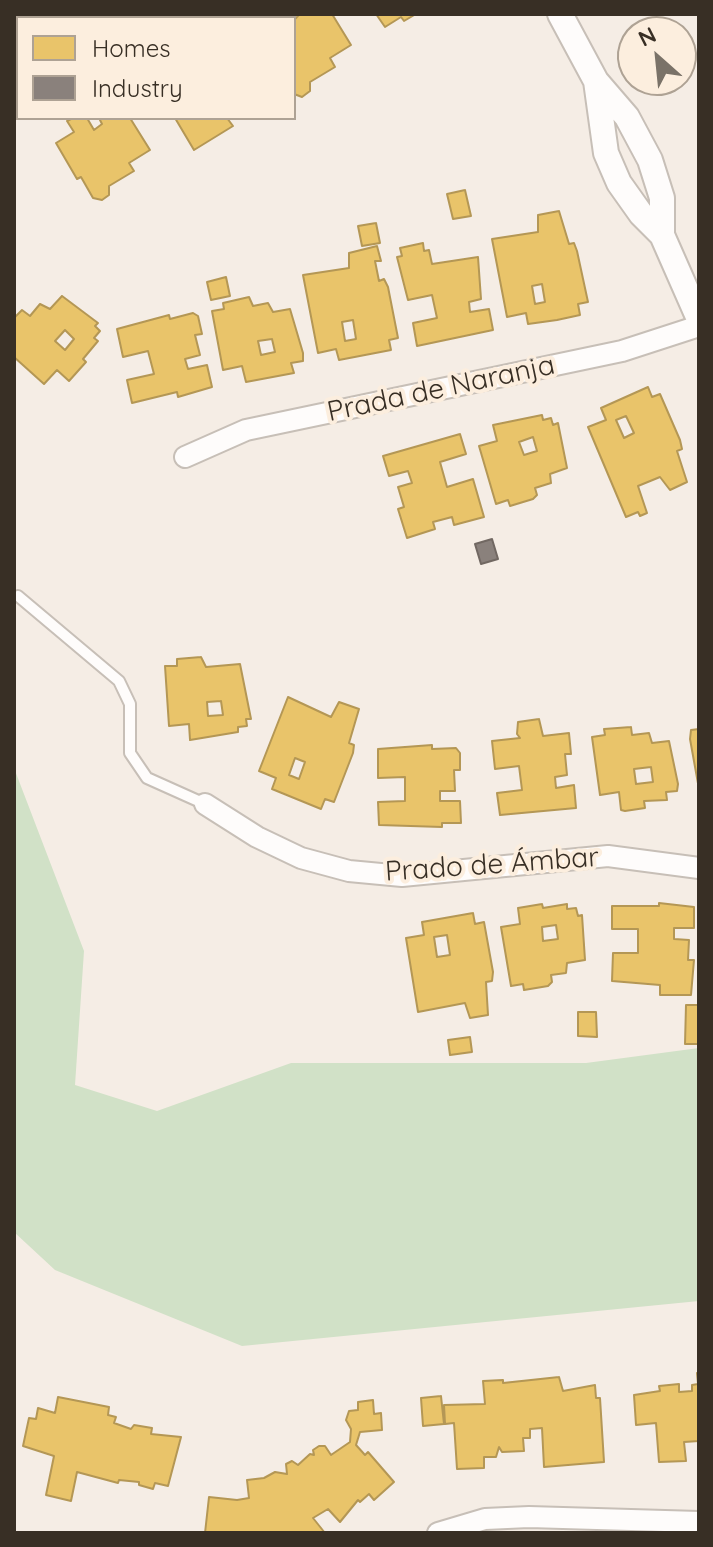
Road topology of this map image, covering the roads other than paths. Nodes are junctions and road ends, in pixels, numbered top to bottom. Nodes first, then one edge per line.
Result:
1 (560, 14) edge
2 (596, 81) junction
3 (662, 235) junction
4 (699, 319) edge
5 (699, 326) edge
6 (185, 457) dead end
7 (18, 596) dead end
8 (205, 804) joint
9 (699, 868) edge
10 (699, 1522) edge
11 (438, 1533) edge

1 - 2 street
2 - 3 street
2 - 3 street
3 - 4 street
5 - 6 street, Prada de Naranja
7 - 8 lane
8 - 9 street, Prado de Ámbar
10 - 11 street

